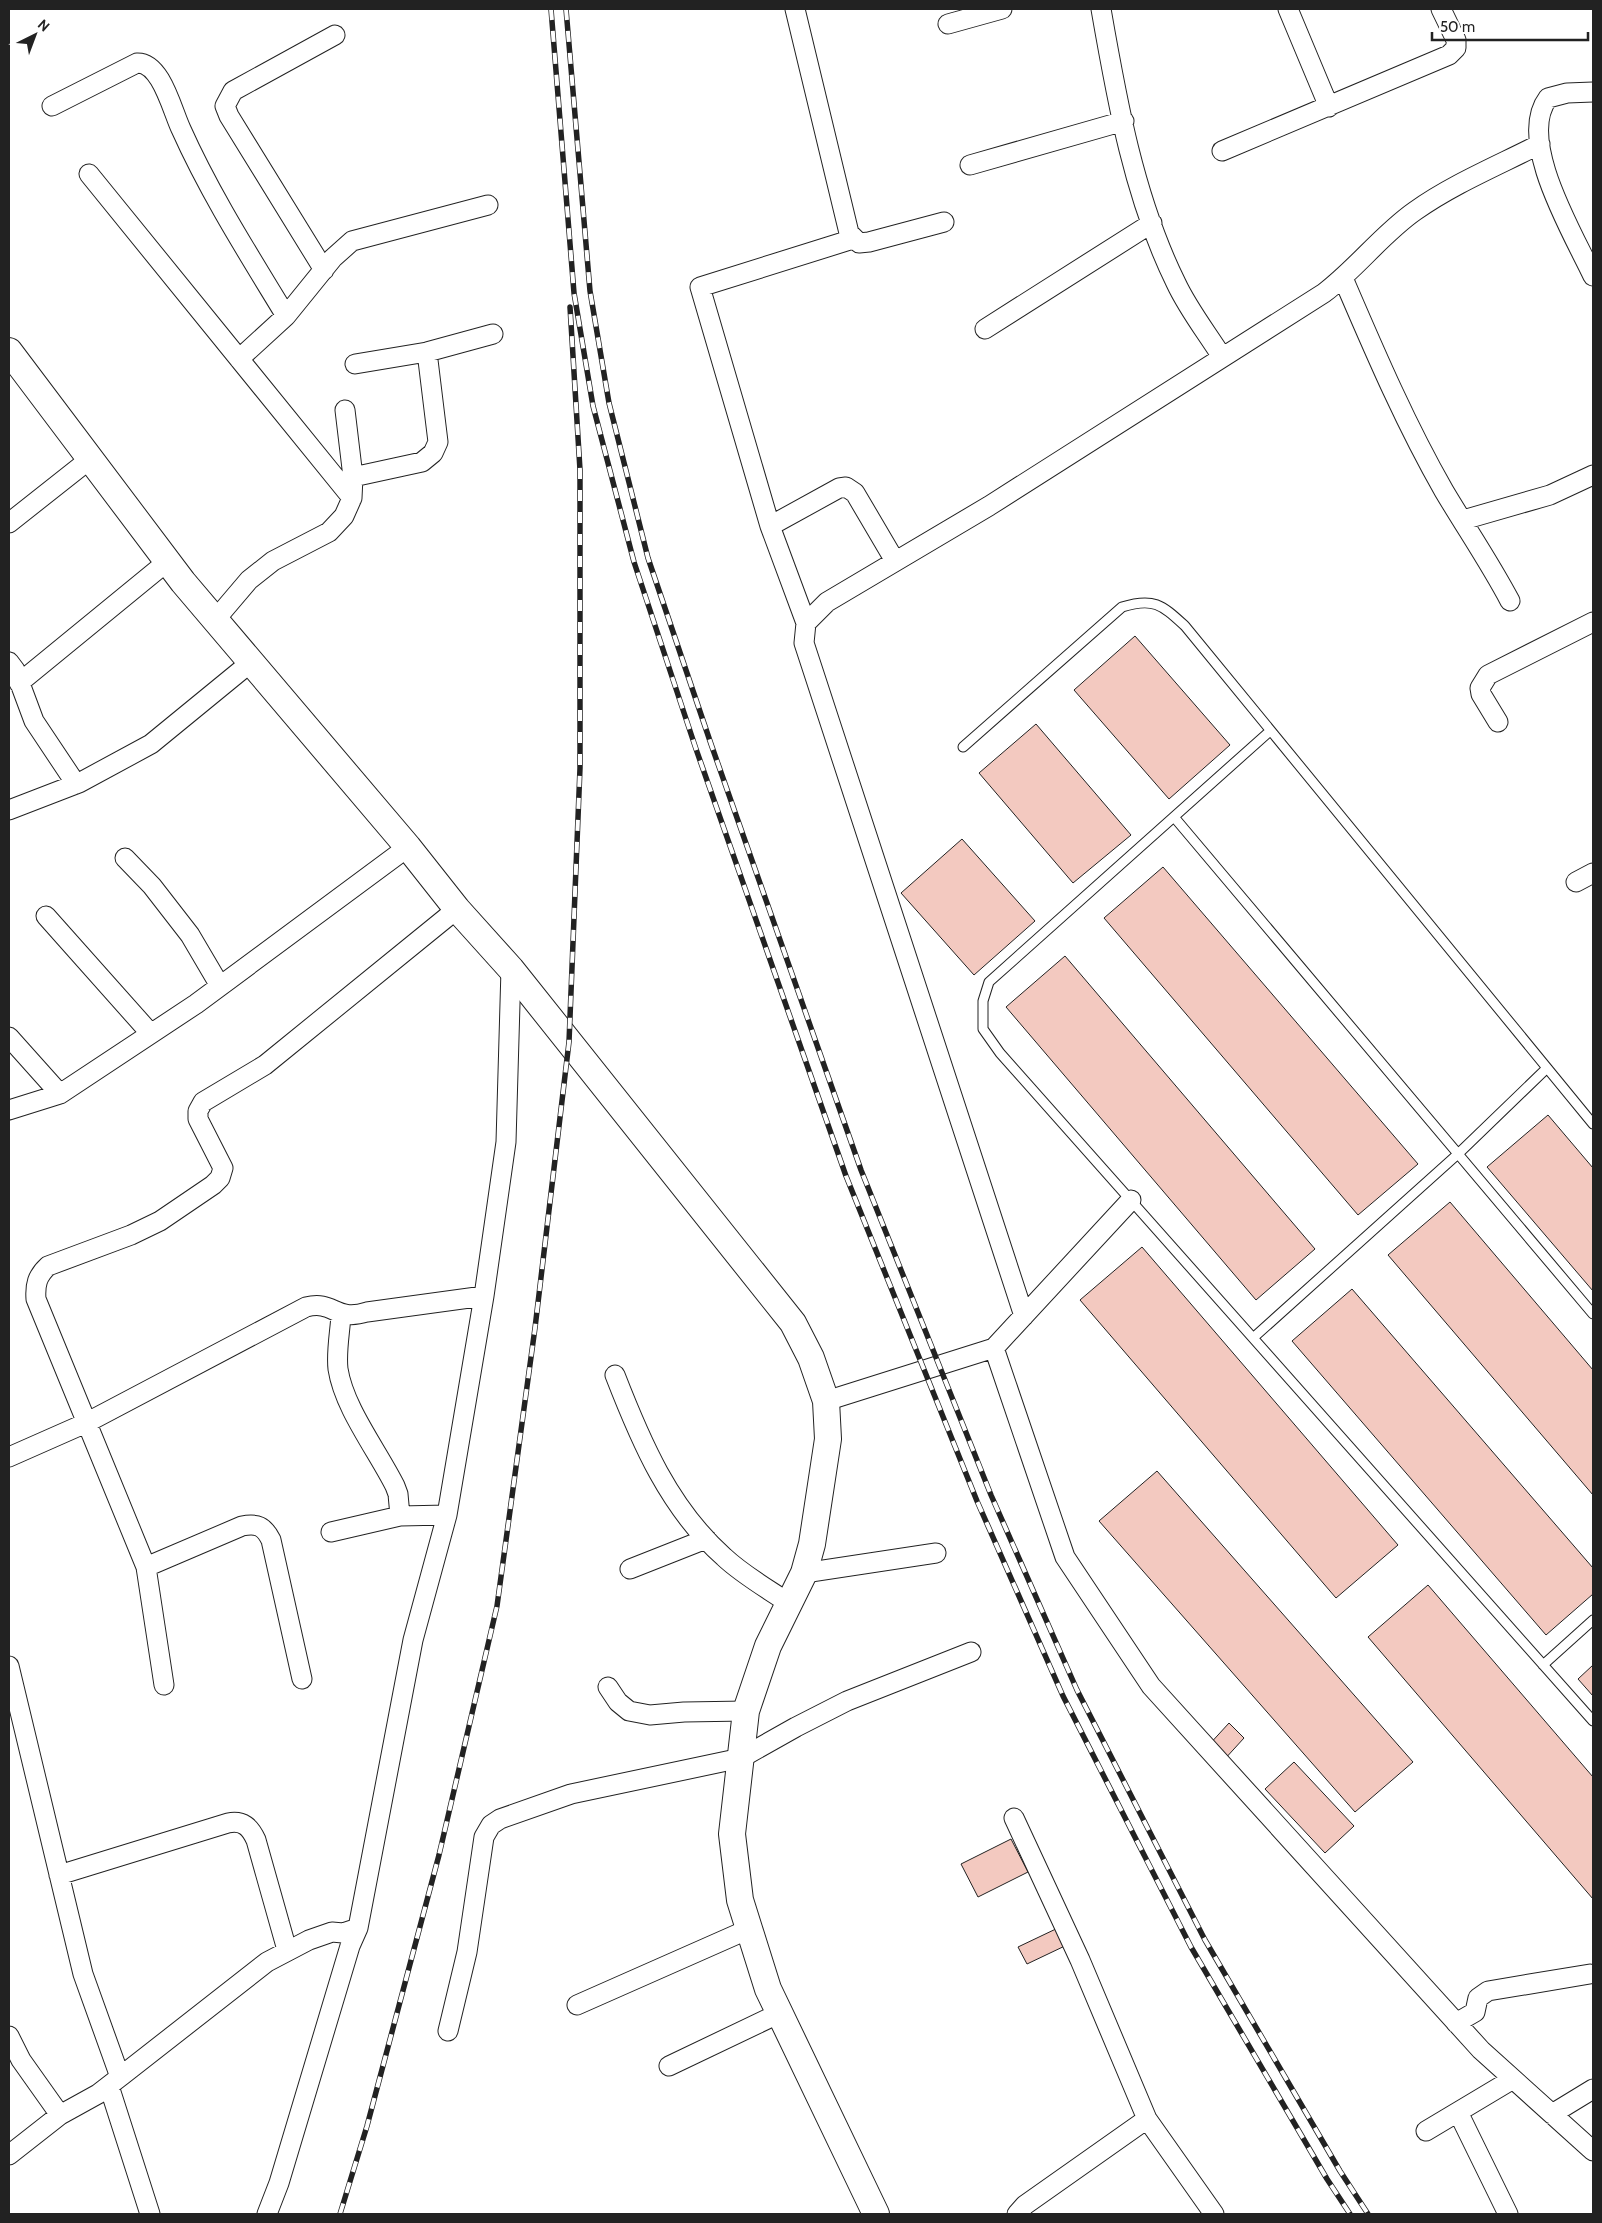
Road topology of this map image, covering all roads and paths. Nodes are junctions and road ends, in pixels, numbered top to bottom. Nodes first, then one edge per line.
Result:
1 (795, 9) edge
2 (1002, 9) edge
3 (1101, 9) edge
4 (1288, 9) edge
5 (1441, 9) edge
6 (948, 24) dead end
7 (335, 35) dead end
8 (1593, 92) edge
9 (52, 106) dead end
10 (1329, 107) junction
11 (1124, 121) junction
12 (1540, 144) junction
13 (1222, 152) dead end
14 (970, 165) dead end
15 (89, 174) dead end
16 (488, 205) dead end
17 (944, 222) dead end
18 (1152, 223) junction
19 (853, 239) junction
20 (324, 270) junction
21 (1593, 276) edge
22 (1343, 278) junction
23 (286, 316) junction
24 (985, 329) dead end
25 (493, 334) dead end
26 (9, 351) edge
27 (427, 352) junction
28 (1222, 357) junction
29 (239, 359) junction
30 (355, 364) dead end
31 (345, 410) dead end
32 (90, 459) junction
33 (1593, 475) edge
34 (353, 478) junction
35 (352, 498) junction
36 (1463, 520) junction
37 (9, 523) edge
38 (770, 526) junction
39 (895, 561) junction
40 (168, 562) junction
41 (1510, 601) dead end
42 (215, 620) junction
43 (1593, 622) edge
44 (806, 623) junction
45 (9, 662) edge
46 (250, 663) junction
47 (19, 683) junction
48 (1498, 722) dead end
49 (1270, 731) junction
50 (963, 747) dead end
51 (76, 784) junction
52 (9, 810) edge
53 (1174, 816) junction
54 (408, 847) junction
55 (125, 858) dead end
56 (1593, 873) edge
57 (1576, 882) dead end
58 (457, 910) junction
59 (46, 916) dead end
60 (511, 969) junction
61 (220, 986) junction
62 (151, 1034) junction
63 (9, 1037) edge
64 (1546, 1069) junction
65 (60, 1094) junction
66 (9, 1110) edge
67 (1593, 1124) edge
68 (1459, 1153) junction
69 (1131, 1200) junction
70 (484, 1296) junction
71 (1593, 1314) edge
72 (341, 1315) junction
73 (1024, 1316) junction
74 (1253, 1338) junction
75 (994, 1348) junction
76 (615, 1374) dead end
77 (826, 1402) junction
78 (86, 1423) junction
79 (9, 1456) edge
80 (447, 1515) junction
81 (400, 1516) junction
82 (331, 1532) dead end
83 (706, 1539) junction
84 (936, 1553) dead end
85 (146, 1567) junction
86 (630, 1569) dead end
87 (804, 1573) junction
88 (790, 1604) junction
89 (1593, 1620) edge
90 (971, 1652) dead end
91 (1543, 1665) junction
92 (10, 1678) edge
93 (302, 1679) dead end
94 (164, 1685) dead end
95 (608, 1688) dead end
96 (746, 1712) junction
97 (1593, 1722) edge
98 (741, 1758) junction
99 (1014, 1818) dead end
100 (59, 1875) junction
101 (358, 1928) junction
102 (749, 1929) junction
103 (287, 1950) junction
104 (1590, 1974) dead end
105 (577, 2004) dead end
106 (780, 2013) junction
107 (1456, 2024) junction
108 (448, 2031) dead end
109 (9, 2036) edge
110 (669, 2066) dead end
111 (1513, 2079) junction
112 (115, 2082) junction
113 (1593, 2089) edge
114 (1458, 2112) junction
115 (1552, 2114) junction
116 (60, 2115) junction
117 (1147, 2119) junction
118 (1426, 2131) dead end
119 (1593, 2151) edge
120 (9, 2155) edge
121 (148, 2214) edge
122 (267, 2214) edge
123 (876, 2214) edge
124 (1017, 2214) edge
125 (1214, 2214) edge
126 (1508, 2214) edge

1 - 19 street
2 - 6 street
3 - 11 street
4 - 10 street
5 - 10 street
7 - 20 street
8 - 12 street
9 - 23 street
10 - 13 street
11 - 14 street
11 - 18 street
12 - 21 street
12 - 22 street
15 - 29 street
16 - 20 street
17 - 19 street
18 - 24 street
18 - 28 street
19 - 38 street
20 - 23 street
22 - 28 street
22 - 36 street
23 - 29 street
25 - 27 street
26 - 32 street
27 - 30 street
27 - 34 street
28 - 39 street
29 - 35 street
31 - 34 street
32 - 37 street
32 - 40 street
33 - 36 street
34 - 35 street
35 - 42 street
36 - 41 street
38 - 39 street
38 - 44 street
39 - 44 street
40 - 42 street
40 - 47 street
42 - 46 street
43 - 48 street
44 - 73 street
45 - 47 street
46 - 51 street
46 - 54 street
47 - 51 street
49 - 50 lane
49 - 53 lane
49 - 64 lane
51 - 52 street
53 - 68 lane
53 - 69 lane
54 - 58 street
54 - 61 street
55 - 61 street
56 - 57 street
58 - 60 street
58 - 78 street
59 - 62 street
60 - 70 street
60 - 77 street
61 - 62 street
62 - 65 street
63 - 65 street
64 - 67 lane
64 - 68 lane
65 - 66 street
68 - 71 lane
68 - 74 lane
69 - 73 street
69 - 74 lane
70 - 72 street
70 - 80 street
72 - 78 street
72 - 81 street
73 - 75 street
74 - 91 lane
75 - 77 street
75 - 107 street
76 - 83 street
77 - 87 street
78 - 79 street
78 - 85 street
80 - 81 street
80 - 101 street
81 - 82 street
83 - 86 street
83 - 88 street
84 - 87 street
85 - 93 street
85 - 94 street
87 - 88 street
88 - 96 street
89 - 91 lane
90 - 98 street
91 - 97 lane
92 - 100 street
95 - 96 street
96 - 98 street
98 - 102 street
98 - 108 street
99 - 117 street
100 - 103 street
100 - 112 street
101 - 103 street
101 - 122 street
102 - 105 street
102 - 106 street
103 - 112 street
104 - 107 street
106 - 110 street
106 - 123 street
107 - 111 street
109 - 116 street
111 - 114 street
111 - 115 street
112 - 116 street
112 - 121 street
113 - 115 street
114 - 118 street
114 - 126 street
115 - 119 street
116 - 120 street
117 - 124 street
117 - 125 street

